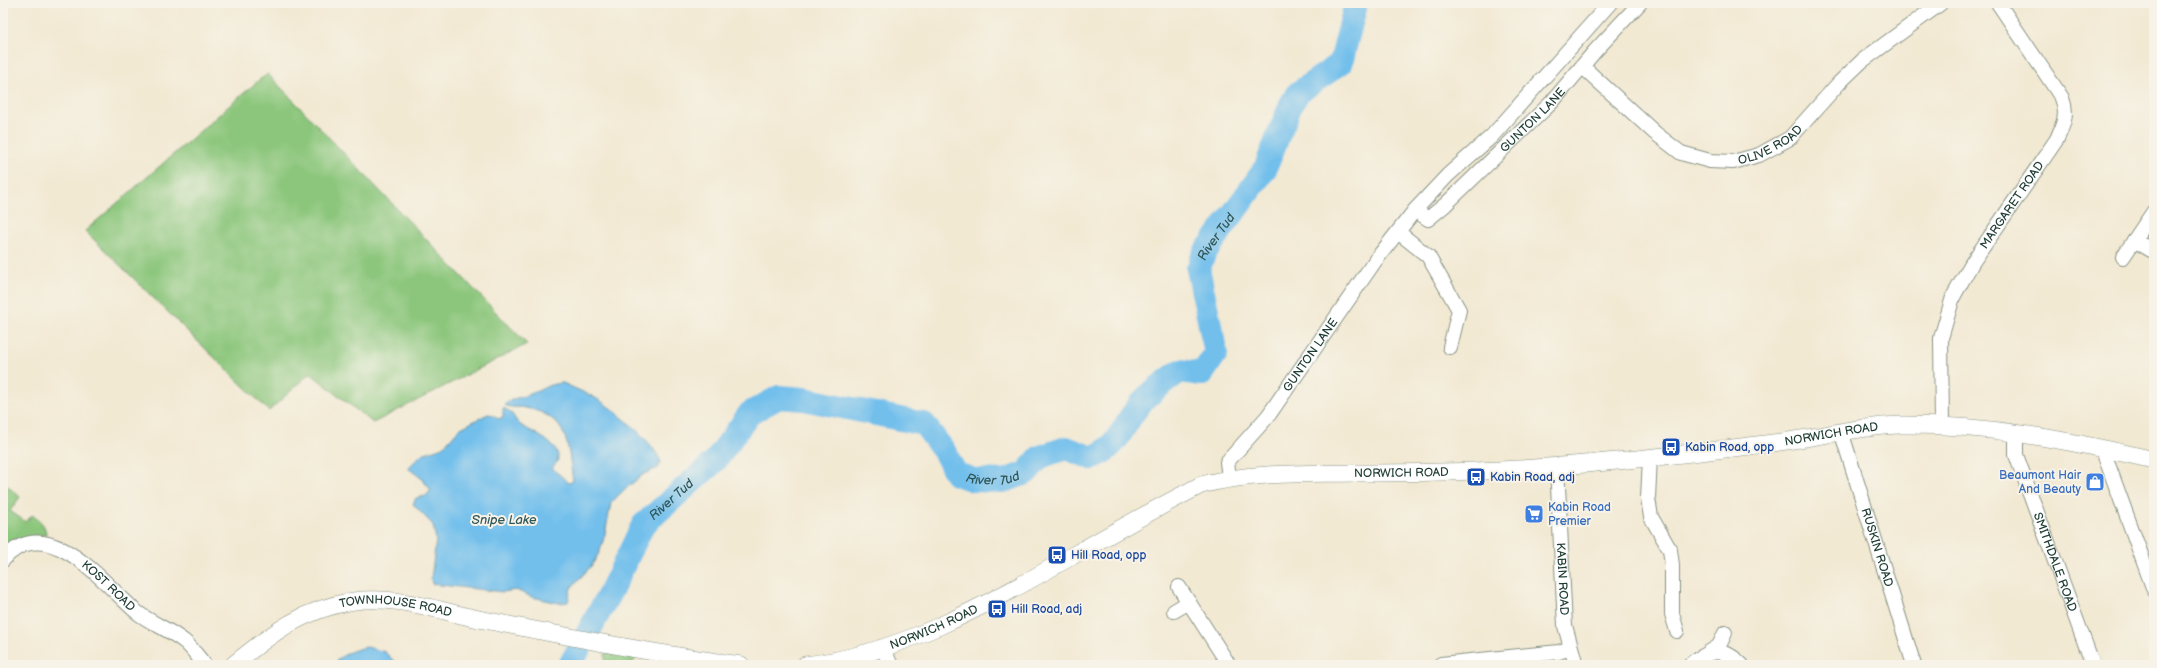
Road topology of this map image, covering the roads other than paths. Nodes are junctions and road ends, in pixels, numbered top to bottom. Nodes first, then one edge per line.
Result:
1 (1610, 3) edge
2 (1640, 3) edge
3 (1941, 3) edge
4 (1998, 3) edge
5 (1582, 68) junction
6 (1416, 210) junction
7 (2154, 211) edge
8 (1398, 232) junction
9 (2134, 240) junction
10 (2151, 250) dead end
11 (2123, 257) dead end
12 (1450, 347) dead end
13 (1942, 425) junction
14 (1841, 431) junction
15 (2016, 434) junction
16 (2102, 448) junction
17 (1650, 457) junction
18 (2154, 460) edge
19 (1557, 466) junction
20 (1229, 478) junction
21 (3, 560) edge
22 (1179, 587) dead end
23 (2154, 590) edge
24 (1189, 602) junction
25 (1174, 611) dead end
26 (1677, 631) dead end
27 (1725, 633) dead end
28 (882, 647) junction
29 (1570, 648) junction
30 (1708, 654) junction
31 (700, 663) edge
32 (1441, 664) edge
33 (205, 665) edge
34 (234, 665) edge
35 (741, 665) edge
36 (805, 665) edge
37 (892, 665) edge
38 (1229, 665) edge
39 (1576, 665) edge
40 (1689, 665) edge
41 (1742, 665) edge
42 (1914, 665) edge
43 (2093, 665) edge

1 - 6 street, GUNTON LANE
2 - 5 street, GUNTON LANE
3 - 5 street, OLIVE ROAD
4 - 13 street, MARGARET ROAD
5 - 6 street, GUNTON LANE
6 - 8 street, GUNTON LANE
7 - 9 street
8 - 12 street
8 - 20 street, GUNTON LANE
9 - 10 street
9 - 11 street
13 - 14 street, NORWICH ROAD
13 - 15 street, NORWICH ROAD
14 - 17 street, NORWICH ROAD
14 - 42 street, RUSKIN ROAD
15 - 16 street, NORWICH ROAD
15 - 43 street, SMITHDALE ROAD
16 - 18 street, NORWICH ROAD
16 - 23 street
17 - 19 street, NORWICH ROAD
17 - 26 street
19 - 20 street, NORWICH ROAD
19 - 29 street, KABIN ROAD
20 - 28 street, NORWICH ROAD
21 - 33 street, KOST ROAD
22 - 24 street
24 - 25 street
24 - 38 street
27 - 30 street
28 - 36 street, NORWICH ROAD
28 - 37 street
29 - 32 street
29 - 39 street, KABIN ROAD
30 - 40 street
30 - 41 street
31 - 34 street, TOWNHOUSE ROAD
31 - 35 street

